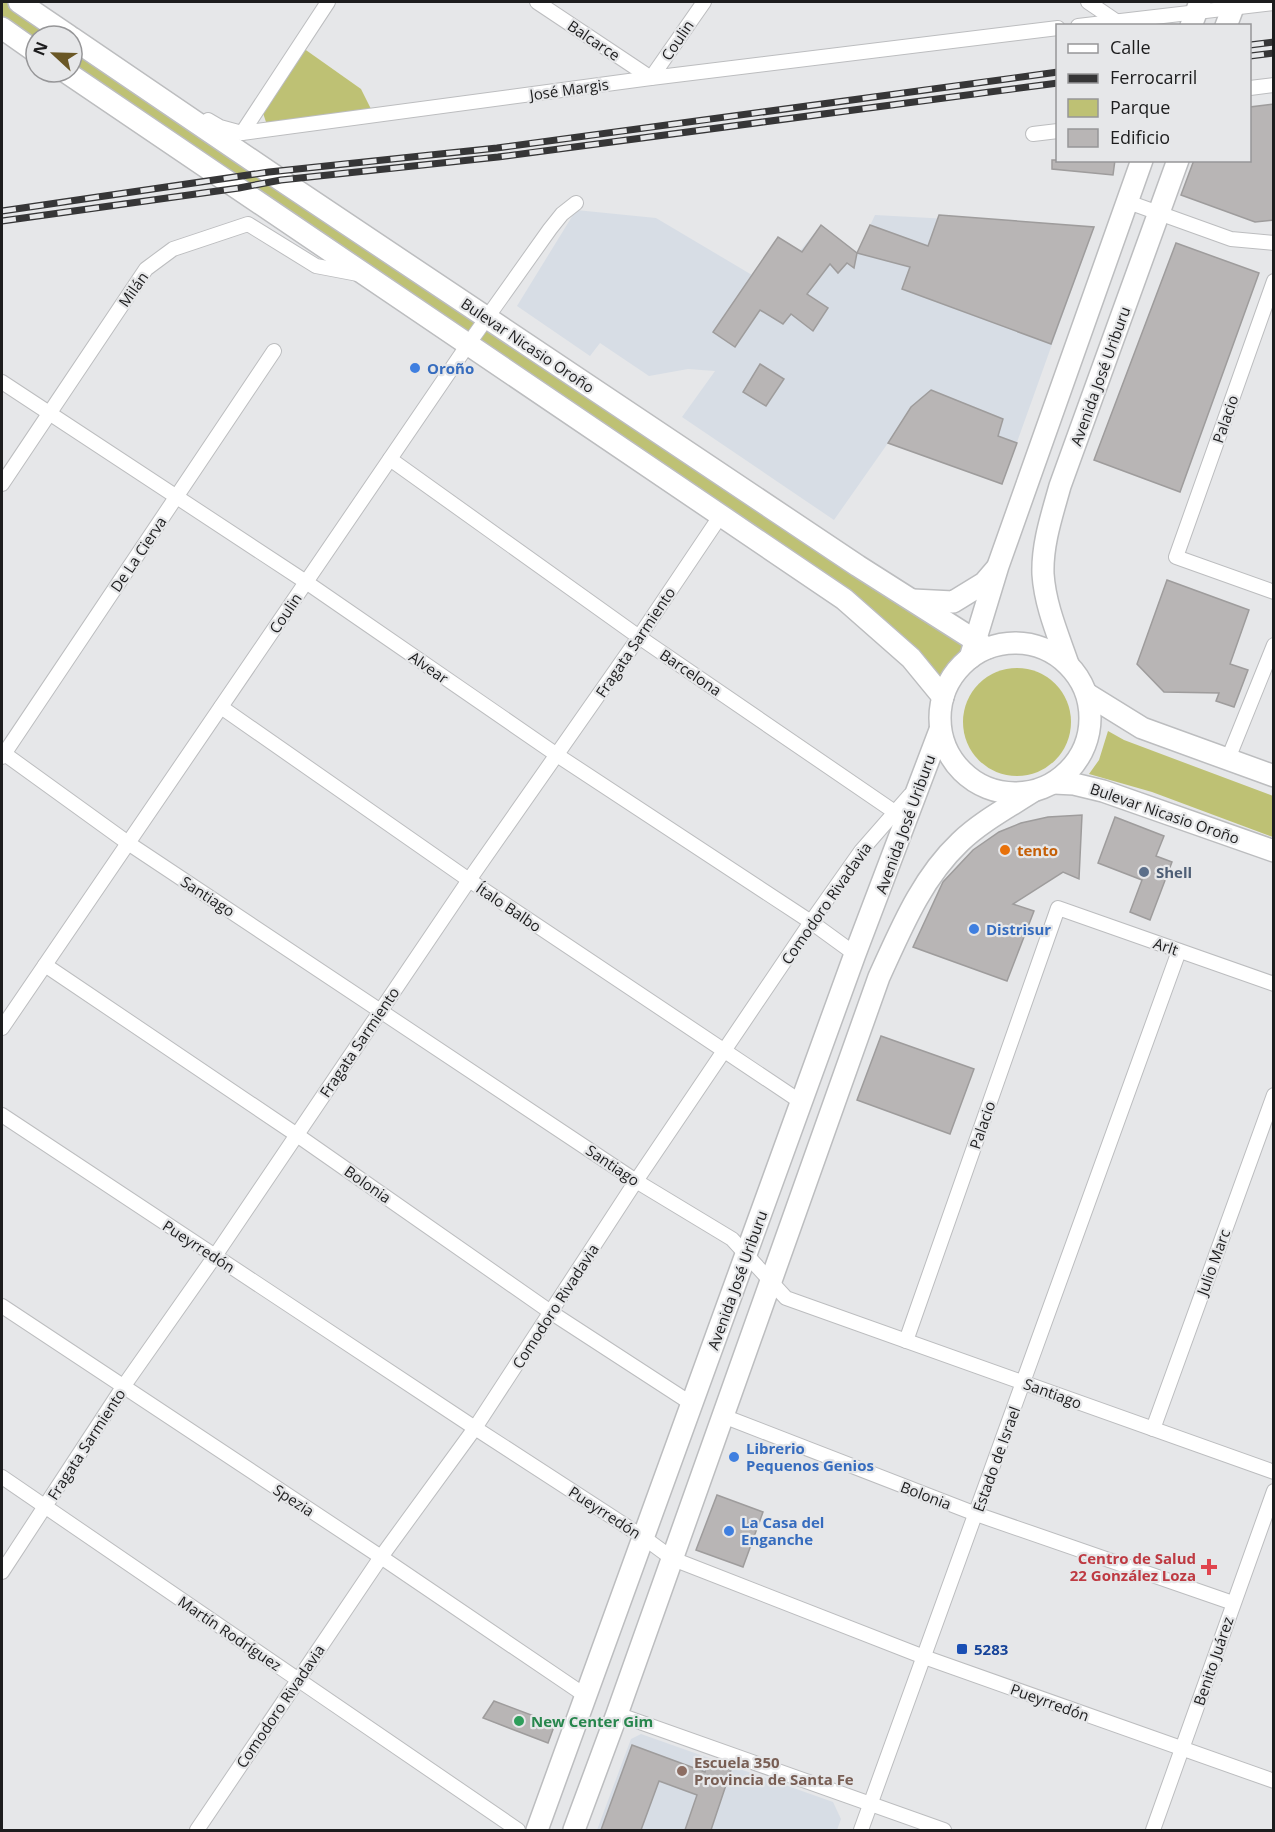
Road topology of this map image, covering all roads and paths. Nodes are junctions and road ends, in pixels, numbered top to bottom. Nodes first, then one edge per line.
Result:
1 (19, 2) edge
2 (328, 2) edge
3 (537, 2) edge
4 (704, 2) edge
5 (1088, 2) edge
6 (1274, 3) edge
7 (1231, 12) edge
8 (1196, 13) edge
9 (1116, 21) junction
10 (52, 24) edge
11 (1093, 24) edge
12 (2, 28) edge
13 (1056, 28) edge
14 (24, 44) edge
15 (84, 46) edge
16 (100, 57) junction
17 (651, 78) junction
18 (84, 84) edge
19 (1274, 85) edge
20 (1251, 88) edge
21 (1056, 131) edge
22 (242, 133) junction
23 (1033, 134) dead end
24 (1141, 162) edge
25 (1177, 162) edge
26 (1128, 202) junction
27 (576, 203) dead end
28 (1159, 213) junction
29 (1274, 243) edge
30 (369, 276) junction
31 (1274, 282) edge
32 (487, 317) junction
33 (469, 343) junction
34 (274, 351) dead end
35 (2, 382) edge
36 (49, 413) junction
37 (390, 459) junction
38 (2, 484) edge
39 (177, 496) junction
40 (721, 515) junction
41 (998, 566) junction
42 (306, 582) junction
43 (1274, 592) edge
44 (909, 599) junction
45 (639, 637) junction
46 (1274, 645) edge
47 (978, 649) junction
48 (1068, 664) junction
49 (1087, 694) junction
50 (943, 697) junction
51 (221, 707) junction
52 (940, 730) junction
53 (2, 754) edge
54 (557, 755) junction
55 (1228, 759) junction
56 (1274, 776) edge
57 (1054, 783) junction
58 (1032, 792) junction
59 (901, 816) junction
60 (128, 843) junction
61 (1274, 851) edge
62 (469, 880) junction
63 (1058, 908) joint
64 (811, 922) junction
65 (1179, 951) junction
66 (855, 954) junction
67 (45, 965) junction
68 (1274, 984) edge
69 (381, 1010) junction
70 (2, 1028) edge
71 (724, 1052) junction
72 (1274, 1095) edge
73 (801, 1102) junction
74 (2, 1115) edge
75 (297, 1135) junction
76 (636, 1181) junction
77 (215, 1256) junction
78 (746, 1256) junction
79 (771, 1281) junction
80 (2, 1306) edge
81 (552, 1313) junction
82 (906, 1341) junction
83 (1024, 1383) junction
84 (123, 1387) junction
85 (692, 1404) junction
86 (723, 1416) junction
87 (475, 1428) junction
88 (1153, 1429) junction
89 (1274, 1472) edge
90 (2, 1477) edge
91 (1274, 1491) edge
92 (46, 1507) junction
93 (976, 1514) junction
94 (644, 1537) junction
95 (381, 1557) junction
96 (673, 1559) junction
97 (2, 1572) edge
98 (1233, 1603) junction
99 (924, 1657) junction
100 (298, 1679) junction
101 (586, 1696) junction
102 (617, 1714) junction
103 (1182, 1749) junction
104 (1274, 1781) edge
105 (870, 1804) junction
106 (197, 1830) edge
107 (518, 1830) edge
108 (537, 1830) edge
109 (574, 1830) edge
110 (861, 1830) edge
111 (944, 1830) edge
112 (1153, 1830) edge

1 - 10 main road, Bulevar Nicasio Oroño
2 - 22 street
3 - 17 street, Balcarce
4 - 17 street, Coulin
5 - 9 street
6 - 7 street
7 - 8 street
8 - 9 street
9 - 11 street
12 - 14 main road
13 - 17 street, José Margis
15 - 16 main road, Bulevar Nicasio Oroño
16 - 22 street, José Margis
16 - 32 main road, Bulevar Nicasio Oroño
17 - 22 street, José Margis
18 - 30 main road
19 - 20 street
21 - 23 street
24 - 26 main road
25 - 28 main road, Avenida José Uriburu
26 - 28 street
26 - 41 main road
27 - 32 street, Coulin
28 - 29 street
28 - 48 main road, Avenida José Uriburu
30 - 33 main road
30 - 36 street, Milán
31 - 43 street, Palacio
32 - 33 street, Coulin
32 - 44 main road, Bulevar Nicasio Oroño
33 - 37 street, Coulin
33 - 40 main road
34 - 39 street, De La Cierva
35 - 36 street, Alvear
36 - 38 street, Milán
36 - 39 street, Alvear
37 - 42 street, Coulin
37 - 45 street, Barcelona
39 - 42 street, Alvear
39 - 53 street, De La Cierva
40 - 45 street, Fragata Sarmiento
40 - 50 main road
41 - 44 main road
41 - 47 main road
42 - 51 street, Coulin
42 - 54 street, Alvear
44 - 47 main road, Bulevar Nicasio Oroño
45 - 54 street, Fragata Sarmiento
45 - 59 street, Barcelona
46 - 55 street
47 - 48 main road
47 - 50 main road
48 - 49 main road
49 - 55 main road
49 - 57 main road
50 - 52 main road
51 - 60 street, Coulin
51 - 62 street, Ítalo Balbo
52 - 58 main road
52 - 59 main road, Avenida José Uriburu
53 - 60 street, Santiago
54 - 62 street, Fragata Sarmiento
54 - 64 street, Alvear
55 - 56 main road
57 - 58 main road
57 - 61 main road, Bulevar Nicasio Oroño
58 - 79 main road
59 - 64 street, Comodoro Rivadavia
59 - 66 main road, Avenida José Uriburu
60 - 67 street, Coulin
60 - 69 street, Santiago
62 - 69 street, Fragata Sarmiento
62 - 71 street, Ítalo Balbo
63 - 65 street, Arlt
63 - 82 street, Palacio
64 - 66 street, Alvear
64 - 71 street, Comodoro Rivadavia
65 - 68 street, Arlt
65 - 83 street, Estado de Israel
66 - 73 main road, Avenida José Uriburu
67 - 70 street, Coulin
67 - 75 street, Bolonia
69 - 75 street, Fragata Sarmiento
69 - 76 street, Santiago
71 - 73 street, Ítalo Balbo
71 - 76 street, Comodoro Rivadavia
72 - 88 street, Julio Marc
73 - 78 main road, Avenida José Uriburu
74 - 77 street, Pueyrredón
75 - 77 street, Fragata Sarmiento
75 - 81 street, Bolonia
76 - 78 street, Santiago
76 - 81 street, Comodoro Rivadavia
77 - 84 street, Fragata Sarmiento
77 - 87 street, Pueyrredón
78 - 79 street, Santiago
78 - 85 main road, Avenida José Uriburu
79 - 82 street, Santiago
79 - 86 main road
80 - 84 street, Spezia
81 - 85 street, Bolonia
81 - 87 street, Comodoro Rivadavia
82 - 83 street, Santiago
83 - 88 street, Santiago
83 - 93 street, Estado de Israel
84 - 92 street, Fragata Sarmiento
84 - 95 street, Spezia
85 - 94 main road, Avenida José Uriburu
86 - 93 street, Bolonia
86 - 96 main road
87 - 94 street, Pueyrredón
87 - 95 street, Comodoro Rivadavia
88 - 89 street, Santiago
90 - 92 street, Martín Rodríguez
91 - 98 street, Benito Juárez
92 - 97 street, Fragata Sarmiento
92 - 100 street, Martín Rodríguez
93 - 98 street, Bolonia
93 - 99 street, Estado de Israel
94 - 96 street, Pueyrredón
94 - 101 main road, Avenida José Uriburu
95 - 100 street, Comodoro Rivadavia
95 - 101 street, Spezia
96 - 99 street, Pueyrredón
96 - 102 main road
98 - 103 street, Benito Juárez
99 - 103 street, Pueyrredón
99 - 105 street, Estado de Israel
100 - 106 street, Comodoro Rivadavia
100 - 107 street, Martín Rodríguez
101 - 108 main road, Avenida José Uriburu
102 - 105 street
102 - 109 main road
103 - 104 street, Pueyrredón
103 - 112 street, Benito Juárez
105 - 110 street, Estado de Israel
105 - 111 street

